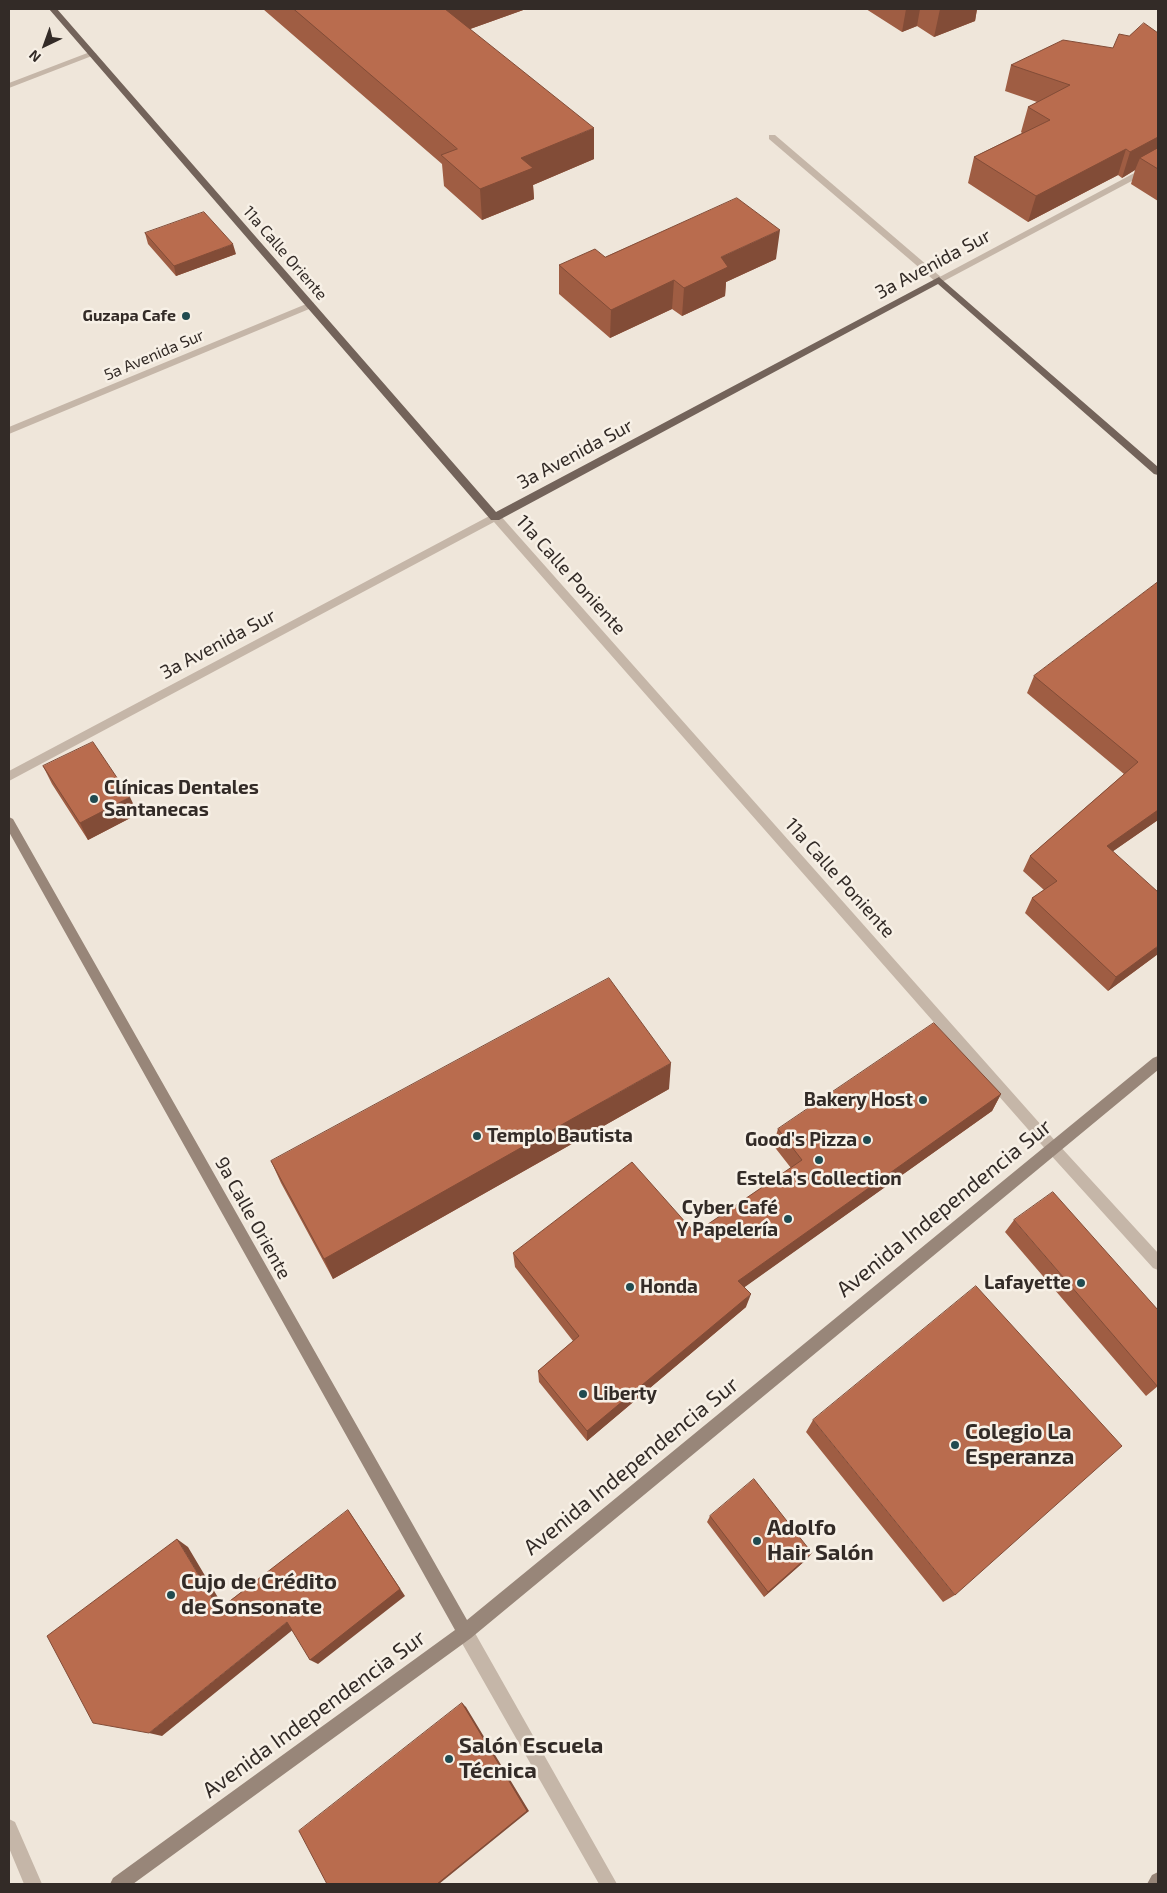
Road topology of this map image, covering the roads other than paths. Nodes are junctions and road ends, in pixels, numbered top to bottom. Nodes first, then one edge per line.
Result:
1 (53, 9) edge
2 (93, 54) junction
3 (9, 86) edge
4 (772, 137) dead end
5 (1158, 164) edge
6 (939, 280) junction
7 (311, 306) junction
8 (9, 431) edge
9 (1158, 472) edge
10 (495, 516) junction
11 (9, 776) edge
12 (9, 822) edge
13 (1158, 1062) edge
14 (1054, 1148) junction
15 (1158, 1263) edge
16 (465, 1632) junction
17 (9, 1828) edge
18 (1158, 1881) edge
19 (33, 1884) edge
20 (118, 1884) edge
21 (608, 1884) edge
22 (1156, 1884) edge

1 - 2 main road, 11a Calle Oriente
2 - 3 street
2 - 7 main road, 11a Calle Oriente
4 - 6 street
5 - 6 street, 3a Avenida Sur
6 - 9 main road
6 - 10 main road, 3a Avenida Sur
7 - 8 street, 5a Avenida Sur
7 - 10 main road, 11a Calle Oriente
10 - 11 street, 3a Avenida Sur
10 - 14 street, 11a Calle Poniente
12 - 16 main road, 9a Calle Oriente
13 - 14 main road, Avenida Independencia Sur
14 - 15 street, 11a Calle Poniente
14 - 16 main road, Avenida Independencia Sur
16 - 20 main road, Avenida Independencia Sur
16 - 21 street
17 - 19 street
18 - 22 main road

